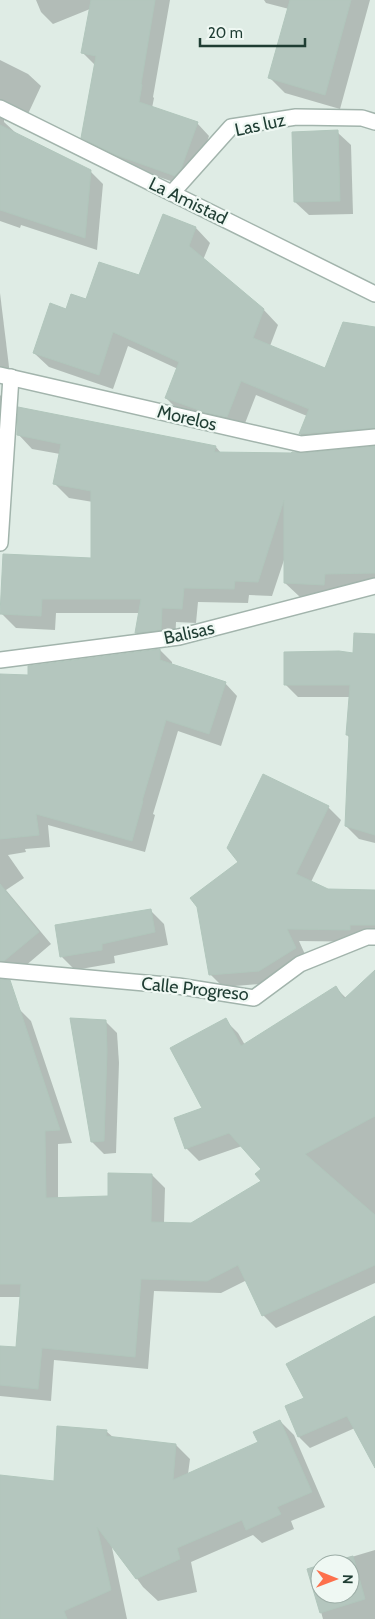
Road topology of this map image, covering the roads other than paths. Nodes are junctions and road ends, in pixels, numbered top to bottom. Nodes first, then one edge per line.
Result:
1 (0, 108) edge
2 (375, 122) edge
3 (172, 194) junction
4 (375, 294) edge
5 (6, 376) edge
6 (375, 438) edge
7 (0, 543) edge
8 (375, 586) edge
9 (0, 660) edge
10 (375, 937) edge
11 (0, 970) edge

1 - 3 street, La Amistad
2 - 3 street, Las luz
3 - 4 street, La Amistad
5 - 6 street, Morelos
5 - 7 street
8 - 9 street, Balisas
10 - 11 street, Calle Progreso

